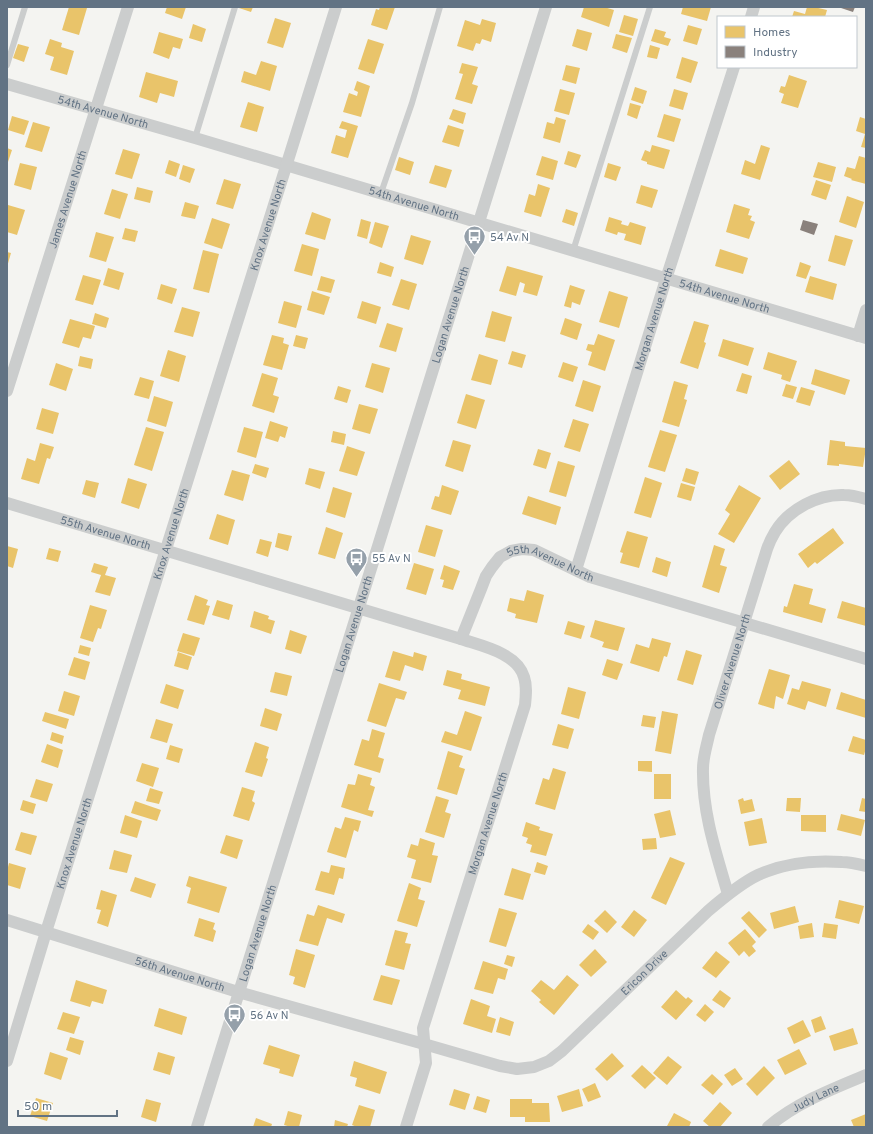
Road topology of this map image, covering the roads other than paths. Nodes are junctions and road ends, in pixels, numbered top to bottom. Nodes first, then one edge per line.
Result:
1 (25, 7) edge
2 (128, 7) edge
3 (235, 7) edge
4 (336, 7) edge
5 (440, 7) edge
6 (546, 7) edge
7 (650, 7) edge
8 (7, 65) edge
9 (734, 68) edge
10 (7, 84) edge
11 (96, 110) junction
12 (195, 138) junction
13 (286, 165) junction
14 (382, 193) junction
15 (479, 223) junction
16 (573, 251) junction
17 (666, 279) junction
18 (866, 310) edge
19 (862, 337) edge
20 (7, 391) edge
21 (866, 499) edge
22 (7, 503) edge
23 (166, 551) junction
24 (576, 570) junction
25 (359, 608) junction
26 (744, 622) junction
27 (461, 639) junction
28 (866, 659) edge
29 (866, 866) edge
30 (728, 894) junction
31 (7, 920) edge
32 (46, 932) junction
33 (238, 992) junction
34 (424, 1044) junction
35 (7, 1061) edge
36 (866, 1075) edge
37 (197, 1127) edge
38 (406, 1127) edge
39 (768, 1127) edge

1 - 8 lane
2 - 11 street, James Avenue North
3 - 12 lane
4 - 13 street, Knox Avenue North
5 - 14 lane
6 - 15 street, Logan Avenue North
7 - 16 lane
9 - 17 street, Morgan Avenue North
10 - 11 street, 54th Avenue North
11 - 12 street, 54th Avenue North
11 - 20 street, James Avenue North
12 - 13 street, 54th Avenue North
13 - 14 street, 54th Avenue North
13 - 23 street, Knox Avenue North
14 - 15 street, 54th Avenue North
15 - 16 street, 54th Avenue North
15 - 25 street, Logan Avenue North
16 - 17 street, 54th Avenue North
17 - 19 street, 54th Avenue North
17 - 24 street, Morgan Avenue North
18 - 19 street
21 - 26 street, Oliver Avenue North
22 - 23 street, 55th Avenue North
23 - 25 street, 55th Avenue North
23 - 32 street, Knox Avenue North
24 - 26 street, 55th Avenue North
24 - 27 street, 55th Avenue North
25 - 27 street, 55th Avenue North
25 - 33 street, Logan Avenue North
26 - 28 street, 55th Avenue North
26 - 30 street, Oliver Avenue North
27 - 34 street, Morgan Avenue North
29 - 30 street, Ericon Drive
30 - 34 street, Ericon Drive
31 - 32 street, 56th Avenue North
32 - 33 street, 56th Avenue North
32 - 35 street, Knox Avenue North
33 - 34 street, 56th Avenue North
33 - 37 street, Logan Avenue North
34 - 38 street, Morgan Avenue North
36 - 39 street, Judy Lane

